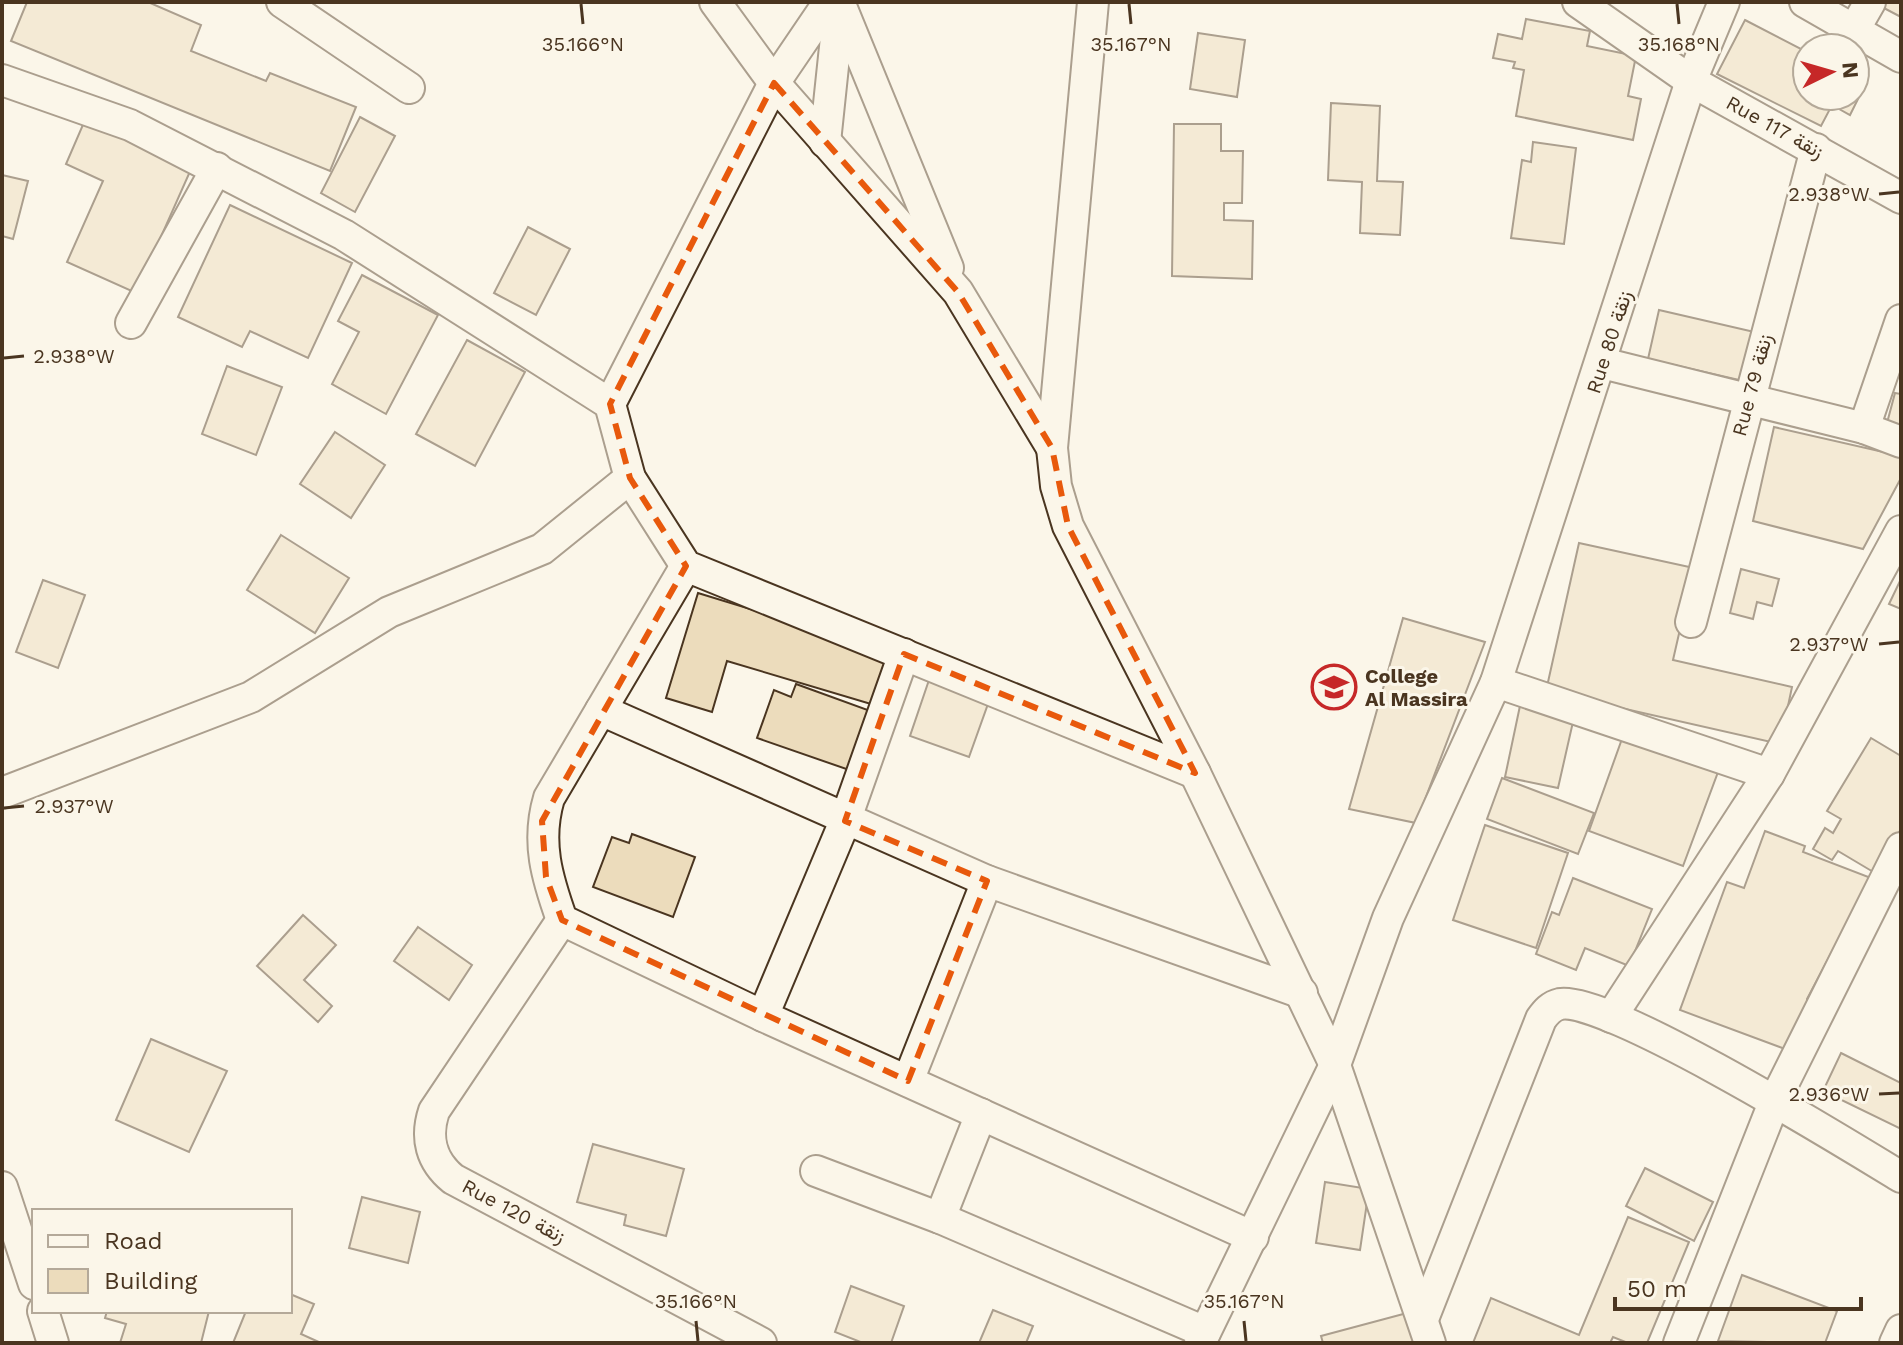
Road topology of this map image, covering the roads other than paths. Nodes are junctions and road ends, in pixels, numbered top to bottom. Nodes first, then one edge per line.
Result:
1 (282, 2) edge
2 (715, 2) edge
3 (1093, 2) edge
4 (1578, 2) edge
5 (1724, 2) edge
6 (1805, 2) edge
7 (1870, 2) edge
8 (836, 3) edge
9 (1854, 30) junction
10 (1901, 57) edge
11 (2, 80) edge
12 (1691, 81) junction
13 (774, 83) junction
14 (409, 88) dead end
15 (825, 142) junction
16 (1816, 149) junction
17 (217, 168) junction
18 (1901, 198) edge
19 (958, 292) junction
20 (1901, 320) edge
21 (131, 323) dead end
22 (1602, 363) junction
23 (1748, 400) junction
24 (610, 404) junction
25 (1864, 428) junction
26 (1901, 442) edge
27 (1052, 448) junction
28 (630, 478) junction
29 (1901, 531) edge
30 (686, 566) junction
31 (1691, 622) dead end
32 (904, 654) junction
33 (1496, 682) junction
34 (601, 710) junction
35 (1195, 773) junction
36 (1769, 774) junction
37 (2, 793) edge
38 (845, 821) junction
39 (1901, 848) edge
40 (987, 881) junction
41 (562, 920) junction
42 (1302, 993) junction
43 (763, 1016) junction
44 (1611, 1017) junction
45 (1335, 1065) junction
46 (908, 1081) junction
47 (1775, 1100) junction
48 (981, 1114) junction
49 (816, 1171) dead end
50 (1901, 1177) edge
51 (2, 1187) edge
52 (940, 1218) junction
53 (1253, 1237) junction
54 (32, 1278) edge
55 (44, 1313) edge
56 (1901, 1330) edge
57 (1427, 1331) edge
58 (1202, 1338) edge
59 (53, 1343) edge
60 (761, 1343) edge
61 (1679, 1343) edge
62 (1895, 1343) edge

1 - 14 street
2 - 13 street
3 - 27 street
4 - 12 street, Rue 117 زنقة
5 - 12 street, Rue 80 زنقة
6 - 9 street
7 - 9 street
8 - 13 street
8 - 15 street
8 - 19 street
9 - 10 street
11 - 17 street
12 - 16 street, Rue 117 زنقة
12 - 22 street, Rue 80 زنقة
13 - 15 street
13 - 24 street
15 - 19 street
16 - 18 street, Rue 117 زنقة
16 - 23 street, Rue 79 زنقة
17 - 21 street
17 - 24 street
19 - 27 street
20 - 25 street
22 - 23 street
22 - 33 street, Rue 80 زنقة
23 - 25 street
23 - 31 street, Rue 79 زنقة
24 - 28 street
25 - 26 street
27 - 35 street
28 - 30 street
28 - 37 street
29 - 36 street
30 - 32 street
30 - 34 street
32 - 35 street
32 - 38 street
33 - 36 street
33 - 45 street, Rue 80 زنقة
34 - 38 street
34 - 41 street
35 - 42 street
36 - 44 street
38 - 40 street
38 - 43 street
39 - 47 street
40 - 42 street
40 - 46 street
41 - 43 street
41 - 60 street, Rue 120 زنقة
42 - 45 street
43 - 46 street
44 - 47 street
44 - 57 street
45 - 53 street, Rue 80 زنقة
45 - 57 street
46 - 48 street
47 - 50 street
47 - 61 street
48 - 52 street
48 - 53 street
49 - 52 street
51 - 54 street
52 - 58 street
53 - 58 street, Rue 80 زنقة
55 - 59 street
56 - 62 street

